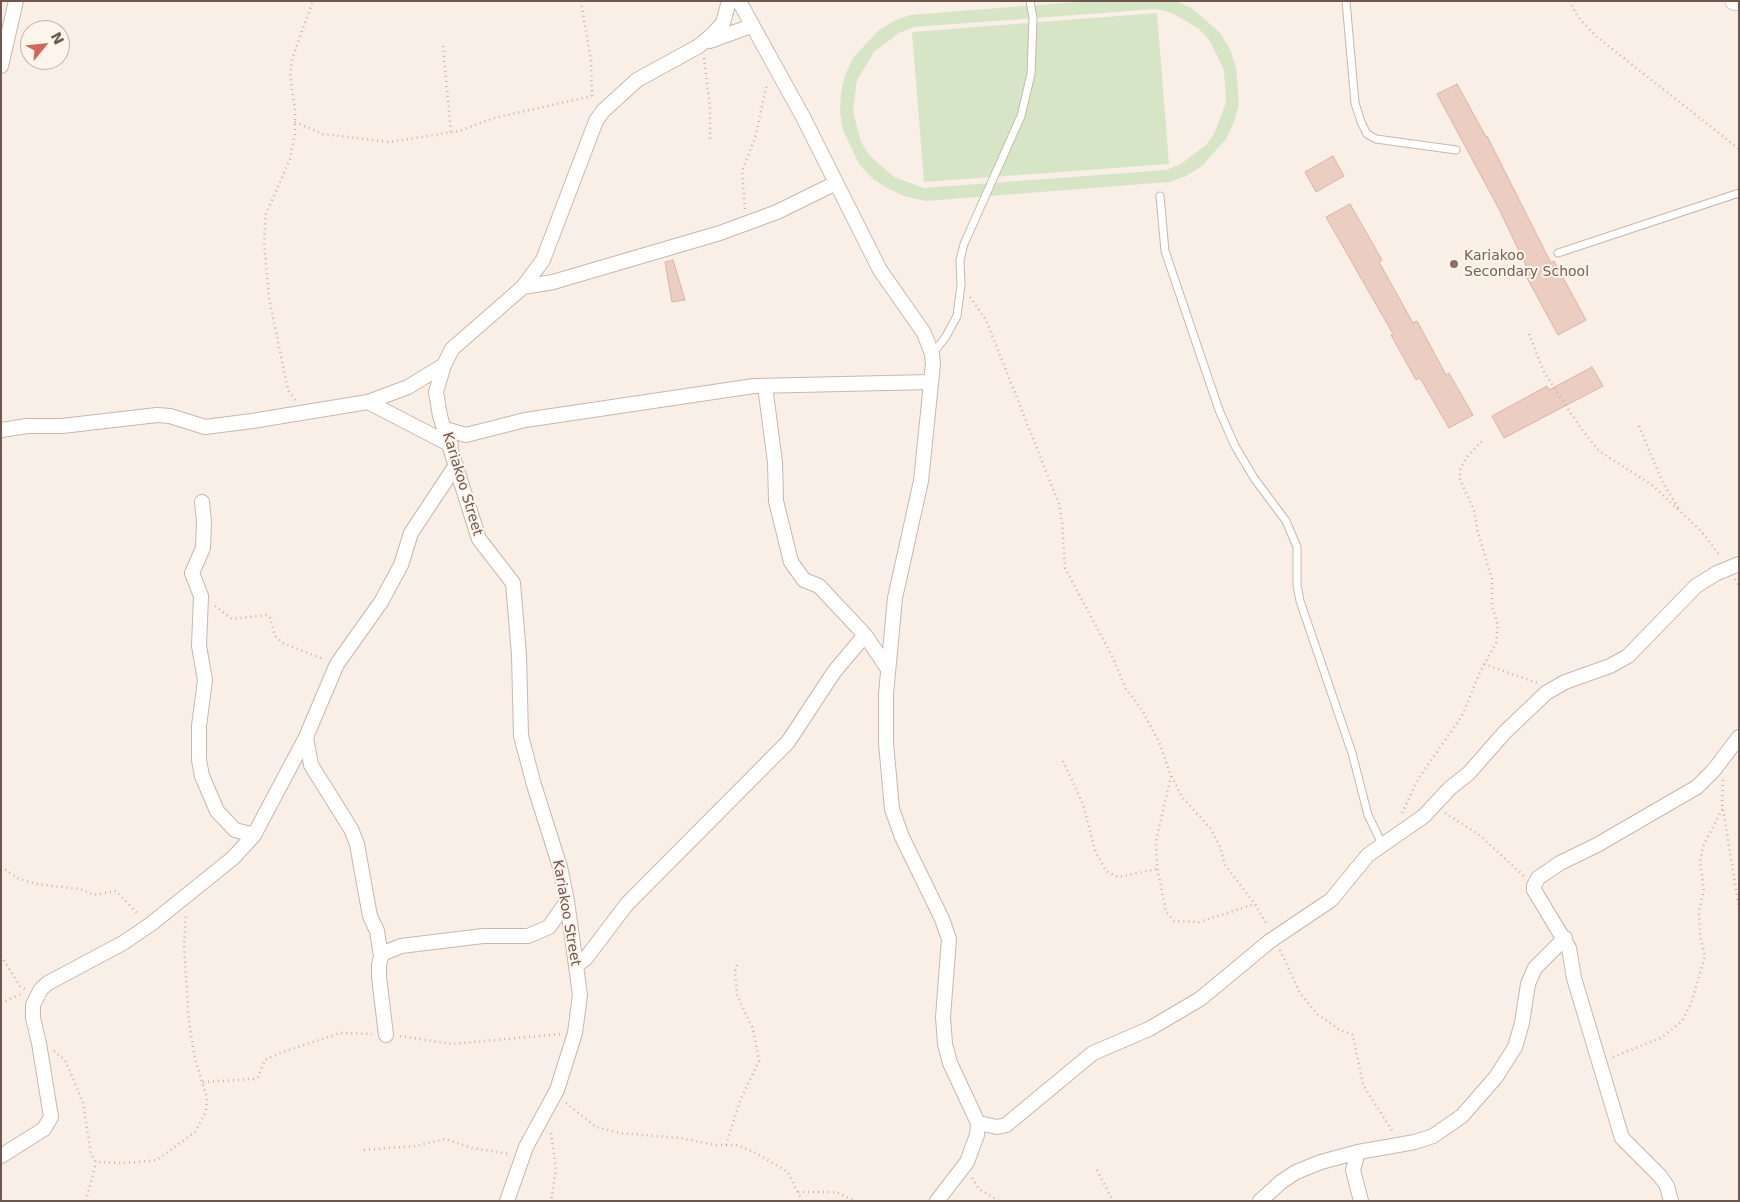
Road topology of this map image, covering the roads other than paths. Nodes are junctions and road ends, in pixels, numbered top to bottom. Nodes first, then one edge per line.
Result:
1 (16, 1) edge
2 (729, 1) edge
3 (739, 1) edge
4 (1030, 1) edge
5 (1346, 1) edge
6 (1734, 1) edge
7 (1739, 2) edge
8 (751, 26) junction
9 (700, 45) junction
10 (1, 66) edge
11 (1456, 150) dead end
12 (836, 182) junction
13 (1739, 193) edge
14 (1160, 196) dead end
15 (1558, 253) dead end
16 (523, 287) junction
17 (932, 354) junction
18 (444, 365) junction
19 (931, 382) junction
20 (765, 386) junction
21 (368, 402) junction
22 (445, 428) junction
23 (1, 430) edge
24 (450, 445) junction
25 (456, 464) junction
26 (202, 502) dead end
27 (1734, 566) edge
28 (865, 635) junction
29 (888, 669) junction
30 (1739, 736) edge
31 (306, 737) junction
32 (254, 835) junction
33 (1387, 841) junction
34 (567, 901) junction
35 (1565, 938) junction
36 (381, 956) junction
37 (576, 966) junction
38 (386, 1035) dead end
39 (978, 1123) junction
40 (1358, 1152) junction
41 (1, 1156) edge
42 (507, 1201) edge
43 (937, 1201) edge
44 (1260, 1201) edge
45 (1361, 1201) edge
46 (1671, 1201) edge

1 - 10 street
2 - 9 street, Kariakoo Street
3 - 8 street
4 - 17 lane
5 - 11 lane
6 - 7 street
8 - 9 street
8 - 12 street
9 - 16 street, Kariakoo Street
12 - 16 street
12 - 17 street
13 - 15 lane
14 - 33 lane
16 - 18 street, Kariakoo Street
17 - 19 street
18 - 21 street
18 - 22 street, Kariakoo Street
19 - 20 street
19 - 29 street
20 - 22 street
20 - 28 street
21 - 23 street
21 - 24 street
22 - 24 street, Kariakoo Street
24 - 25 street, Kariakoo Street
25 - 31 street
25 - 34 street, Kariakoo Street
26 - 32 street
27 - 33 street
28 - 29 street
28 - 37 street
29 - 39 street
30 - 35 street
31 - 32 street
31 - 36 street
32 - 41 street
33 - 39 street
34 - 36 street
34 - 37 street, Kariakoo Street
35 - 40 street
35 - 46 street
36 - 38 street
37 - 42 street, Kariakoo Street
39 - 43 street
40 - 44 street
40 - 45 street

